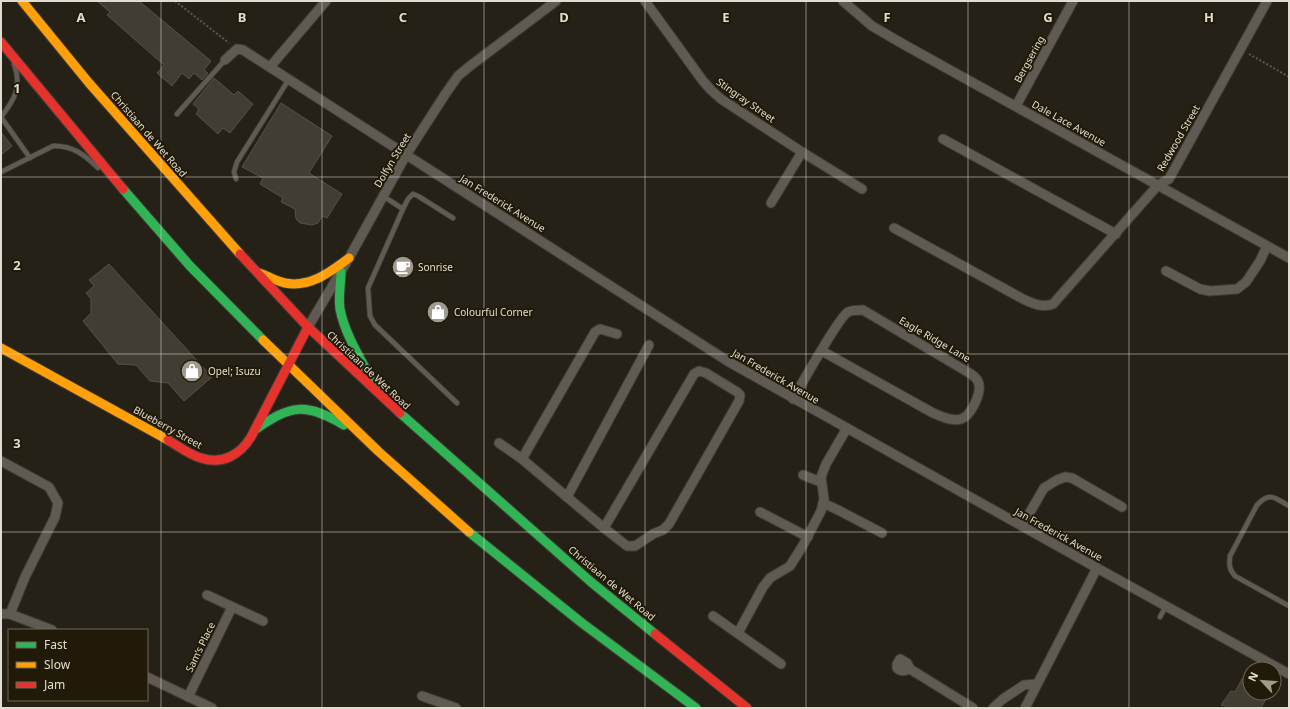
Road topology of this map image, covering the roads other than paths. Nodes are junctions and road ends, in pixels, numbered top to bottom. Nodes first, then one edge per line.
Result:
1 (22, 1) edge
2 (326, 1) edge
3 (556, 1) edge
4 (645, 1) edge
5 (843, 1) edge
6 (1074, 1) edge
7 (1267, 1) edge
8 (1, 42) edge
9 (9, 52) junction
10 (225, 60) joint
11 (270, 67) junction
12 (289, 79) junction
13 (1016, 106) junction
14 (177, 114) dead end
15 (1, 117) edge
16 (943, 139) dead end
17 (802, 152) junction
18 (406, 156) junction
19 (30, 158) junction
20 (1, 172) edge
21 (236, 179) dead end
22 (1158, 185) junction
23 (862, 188) dead end
24 (383, 196) junction
25 (771, 203) dead end
26 (403, 209) junction
27 (146, 216) junction
28 (453, 218) dead end
29 (894, 228) dead end
30 (1116, 234) junction
31 (1267, 246) junction
32 (349, 258) junction
33 (1289, 258) edge
34 (1166, 271) dead end
35 (256, 272) junction
36 (341, 272) junction
37 (308, 327) junction
38 (617, 334) dead end
39 (649, 345) dead end
40 (1, 348) edge
41 (822, 351) junction
42 (289, 366) junction
43 (380, 396) junction
44 (793, 399) junction
45 (457, 403) dead end
46 (847, 428) junction
47 (253, 432) junction
48 (367, 440) junction
49 (499, 443) dead end
50 (522, 459) junction
51 (1, 461) edge
52 (802, 475) dead end
53 (821, 482) junction
54 (567, 497) junction
55 (823, 503) junction
56 (1289, 506) edge
57 (1122, 507) dead end
58 (760, 512) dead end
59 (1022, 526) junction
60 (604, 528) junction
61 (882, 533) dead end
62 (808, 537) junction
63 (1096, 568) junction
64 (207, 595) dead end
65 (1166, 606) junction
66 (1289, 606) edge
67 (232, 607) junction
68 (5, 614) edge
69 (712, 616) dead end
70 (1160, 617) dead end
71 (263, 621) dead end
72 (49, 629) edge
73 (738, 633) junction
74 (781, 664) dead end
75 (910, 669) dead end
76 (1289, 674) edge
77 (148, 677) edge
78 (1036, 684) junction
79 (422, 696) dead end
80 (188, 697) junction
81 (212, 708) edge
82 (456, 708) edge
83 (696, 708) edge
84 (747, 708) edge
85 (972, 708) edge
86 (993, 708) edge
87 (1025, 708) edge

1 - 35 main road, Christiaan de Wet Road
2 - 11 street
3 - 18 street, Dolfyn Street
4 - 17 street, Stingray Street
5 - 13 street, Dale Lace Avenue
6 - 13 street, Bergsering
7 - 22 street, Redwood Street
8 - 9 main road
9 - 15 lane
9 - 27 main road
10 - 11 street, Jan Frederick Avenue
10 - 14 lane
11 - 12 street, Jan Frederick Avenue
12 - 18 street, Jan Frederick Avenue
12 - 21 lane
13 - 22 street, Dale Lace Avenue
15 - 19 lane
16 - 30 street
17 - 23 street, Stingray Street
17 - 25 street
18 - 24 street, Dolfyn Street
18 - 44 street, Jan Frederick Avenue
19 - 20 lane
19 - 27 lane
22 - 30 street, Redwood Street
22 - 31 street, Dale Lace Avenue
24 - 26 lane
24 - 32 street, Dolfyn Street
26 - 28 lane
26 - 45 lane
27 - 42 main road
29 - 30 street, Redwood Street
31 - 33 street, Dale Lace Avenue
31 - 34 street
32 - 35 main road
32 - 36 street, Dolfyn Street
35 - 37 main road, Christiaan de Wet Road
36 - 37 street, Dolfyn Street
36 - 43 main road
37 - 42 main road, Dolfyn Street
37 - 43 main road, Christiaan de Wet Road
38 - 50 street
39 - 54 street
40 - 47 main road, Blueberry Street
41 - 41 street, Eagle Ridge Lane
41 - 44 street, Eagle Ridge Lane
42 - 47 main road, Blueberry Street
42 - 48 main road
43 - 84 main road, Christiaan de Wet Road
44 - 46 street, Jan Frederick Avenue
46 - 53 street
46 - 59 street, Jan Frederick Avenue
47 - 48 main road
48 - 83 main road
49 - 50 street
50 - 54 street
51 - 68 street
52 - 53 street
53 - 55 street
54 - 60 street
55 - 61 street
55 - 62 street
56 - 66 lane
57 - 59 street
58 - 62 street
59 - 63 street, Jan Frederick Avenue
60 - 60 street
62 - 73 street
63 - 65 street, Jan Frederick Avenue
63 - 78 street
64 - 67 street
65 - 70 lane
65 - 76 street, Jan Frederick Avenue
67 - 71 street
67 - 80 street, Sam’s Place
68 - 72 street
69 - 73 street
73 - 74 street
75 - 85 street
77 - 80 street
78 - 86 street
78 - 87 street
79 - 82 street
80 - 81 street

